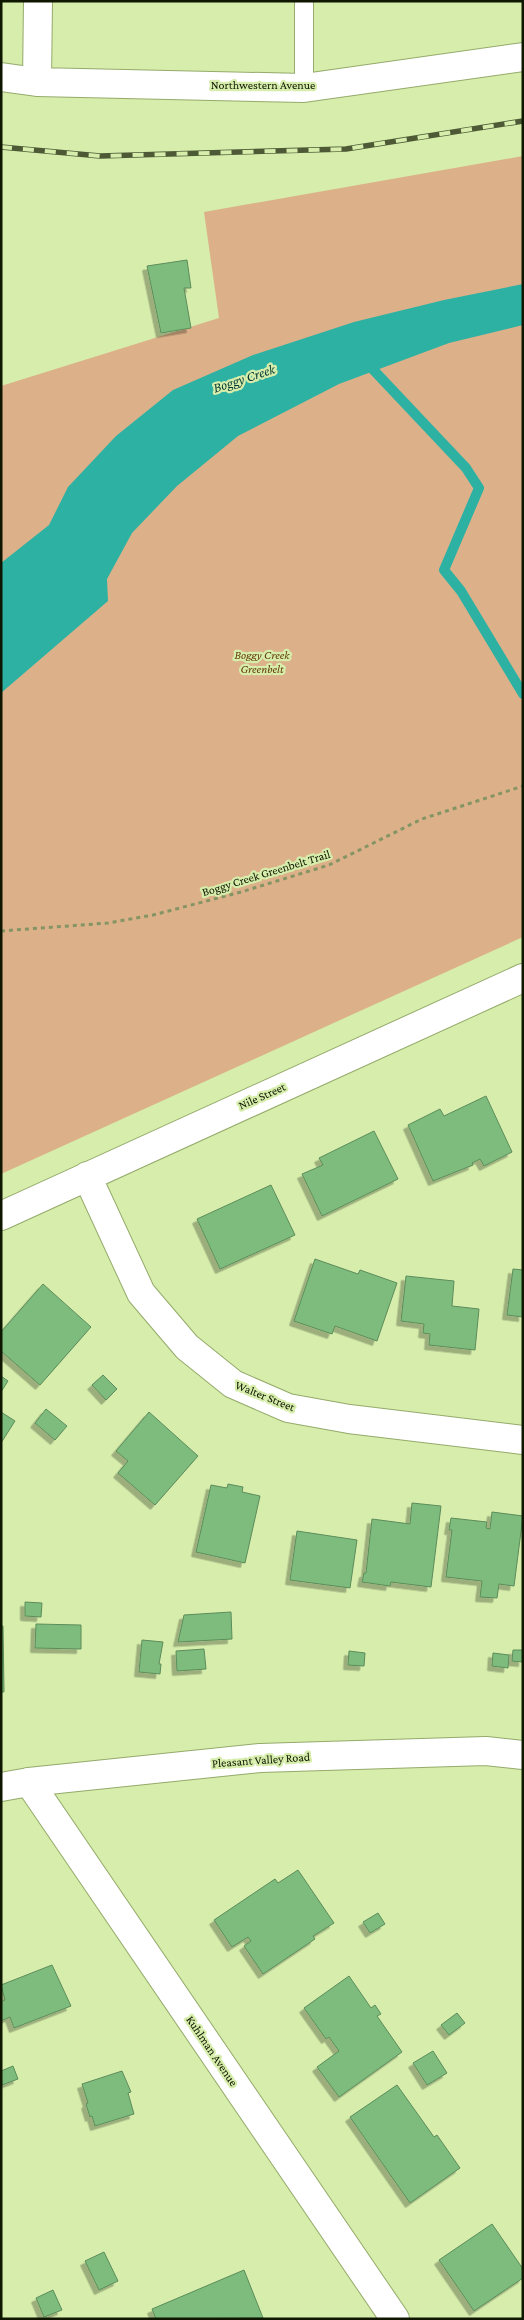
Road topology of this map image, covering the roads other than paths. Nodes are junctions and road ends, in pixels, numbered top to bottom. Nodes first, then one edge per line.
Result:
1 (38, 1) edge
2 (304, 1) edge
3 (523, 58) edge
4 (1, 77) edge
5 (37, 82) junction
6 (304, 88) junction
7 (523, 978) edge
8 (86, 1176) junction
9 (1, 1216) edge
10 (523, 1440) edge
11 (523, 1755) edge
12 (29, 1782) junction
13 (1, 1787) edge
14 (395, 2319) edge

1 - 5 street
2 - 6 lane
3 - 6 street, Northwestern Avenue
4 - 5 street, Northwestern Avenue
5 - 6 street, Northwestern Avenue
7 - 8 street, Nile Street
8 - 9 street, Nile Street
8 - 10 street, Walter Street
11 - 12 street, Pleasant Valley Road
12 - 13 street, Pleasant Valley Road
12 - 14 street, Kuhlman Avenue

